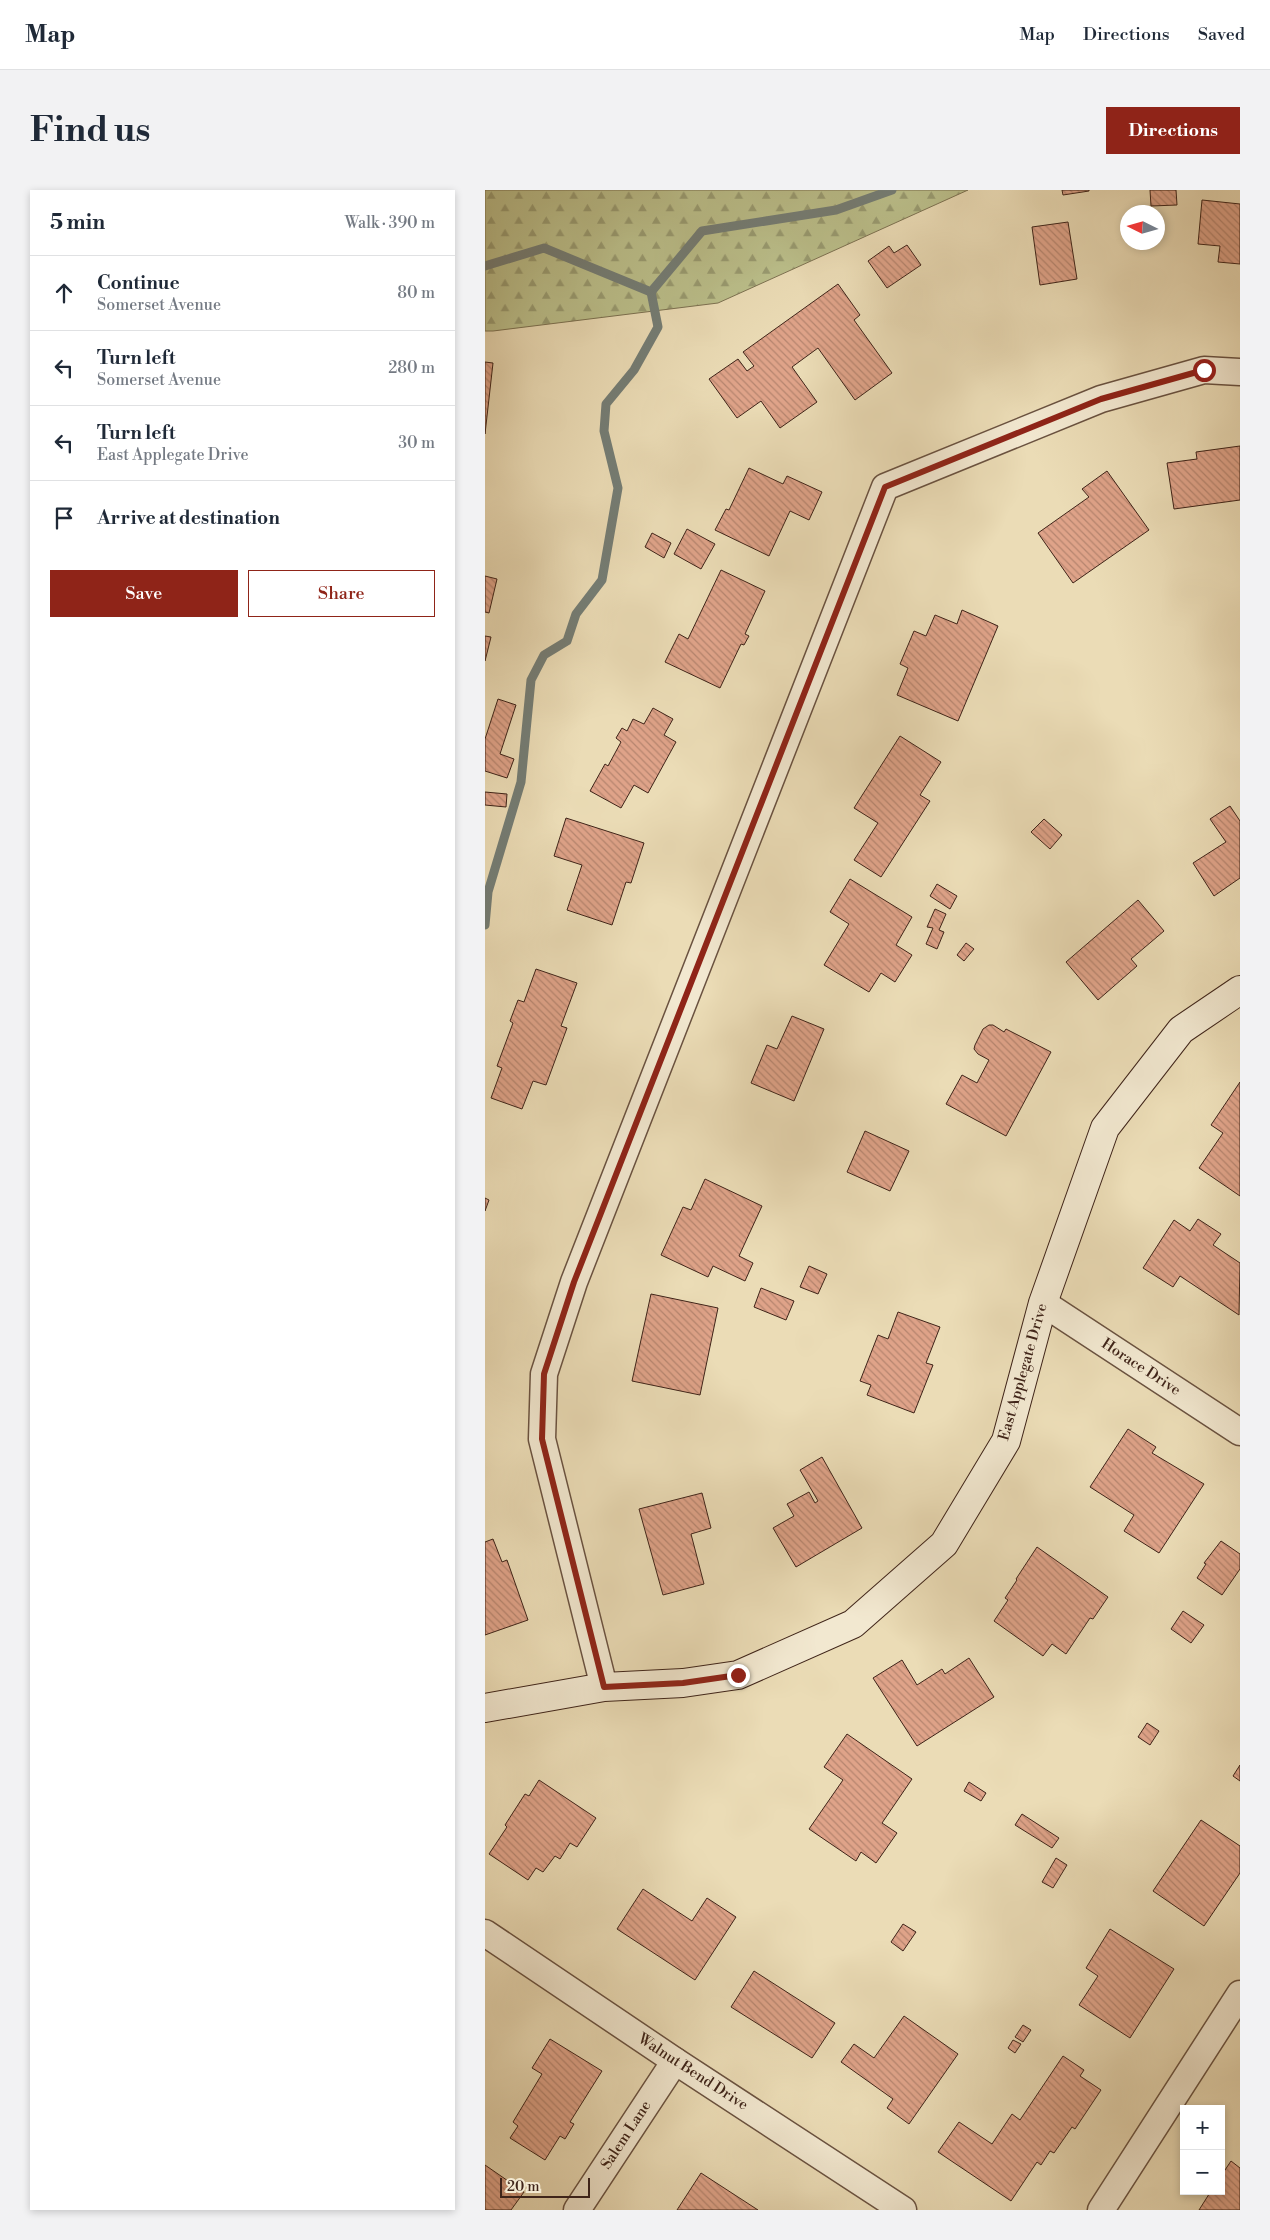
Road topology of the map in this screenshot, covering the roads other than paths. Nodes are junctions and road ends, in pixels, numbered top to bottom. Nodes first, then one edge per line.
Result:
1 (1240, 372) edge
2 (1240, 990) edge
3 (1043, 1302) junction
4 (1240, 1432) edge
5 (604, 1687) junction
6 (485, 1708) edge
7 (485, 1933) edge
8 (1240, 1994) edge
9 (675, 2061) junction
10 (577, 2210) edge
11 (903, 2210) edge
12 (1101, 2210) edge

1 - 5 street
2 - 3 street, East Applegate Drive
3 - 4 street, Horace Drive
3 - 5 street, East Applegate Drive
5 - 6 street, East Applegate Drive
7 - 9 street, Walnut Bend Drive
8 - 12 street
9 - 10 street, Salem Lane
9 - 11 street, Walnut Bend Drive

